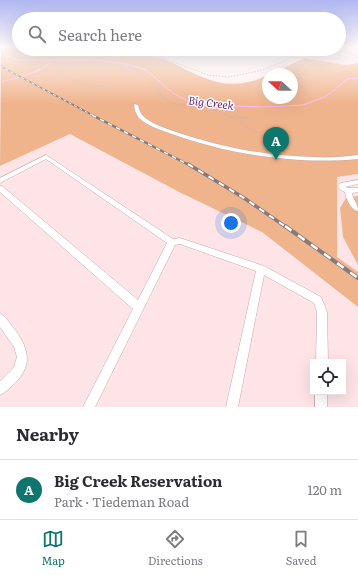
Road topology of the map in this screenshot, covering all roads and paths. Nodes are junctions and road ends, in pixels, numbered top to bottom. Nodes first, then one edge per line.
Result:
1 (70, 66) edge
2 (115, 66) edge
3 (184, 66) edge
4 (271, 66) edge
5 (106, 87) dead end
6 (136, 104) dead end
7 (230, 118) junction
8 (251, 119) dead end
9 (283, 136) dead end
10 (358, 157) edge
11 (0, 181) edge
12 (358, 182) edge
13 (0, 188) edge
14 (358, 190) edge
15 (348, 191) junction
16 (356, 209) dead end
17 (172, 242) junction
18 (261, 269) junction
19 (139, 307) junction
20 (0, 319) edge
21 (322, 359) edge
22 (0, 389) edge
23 (321, 395) edge
24 (89, 407) edge
25 (232, 407) edge
26 (321, 407) edge

1 - 5 path
2 - 7 path
3 - 4 path
6 - 10 street
7 - 8 path
7 - 9 path
11 - 17 street
12 - 15 street
13 - 19 street
14 - 15 street
15 - 16 street
17 - 18 street
17 - 19 street
18 - 21 street
18 - 25 street
19 - 24 street
20 - 22 street
23 - 26 street

